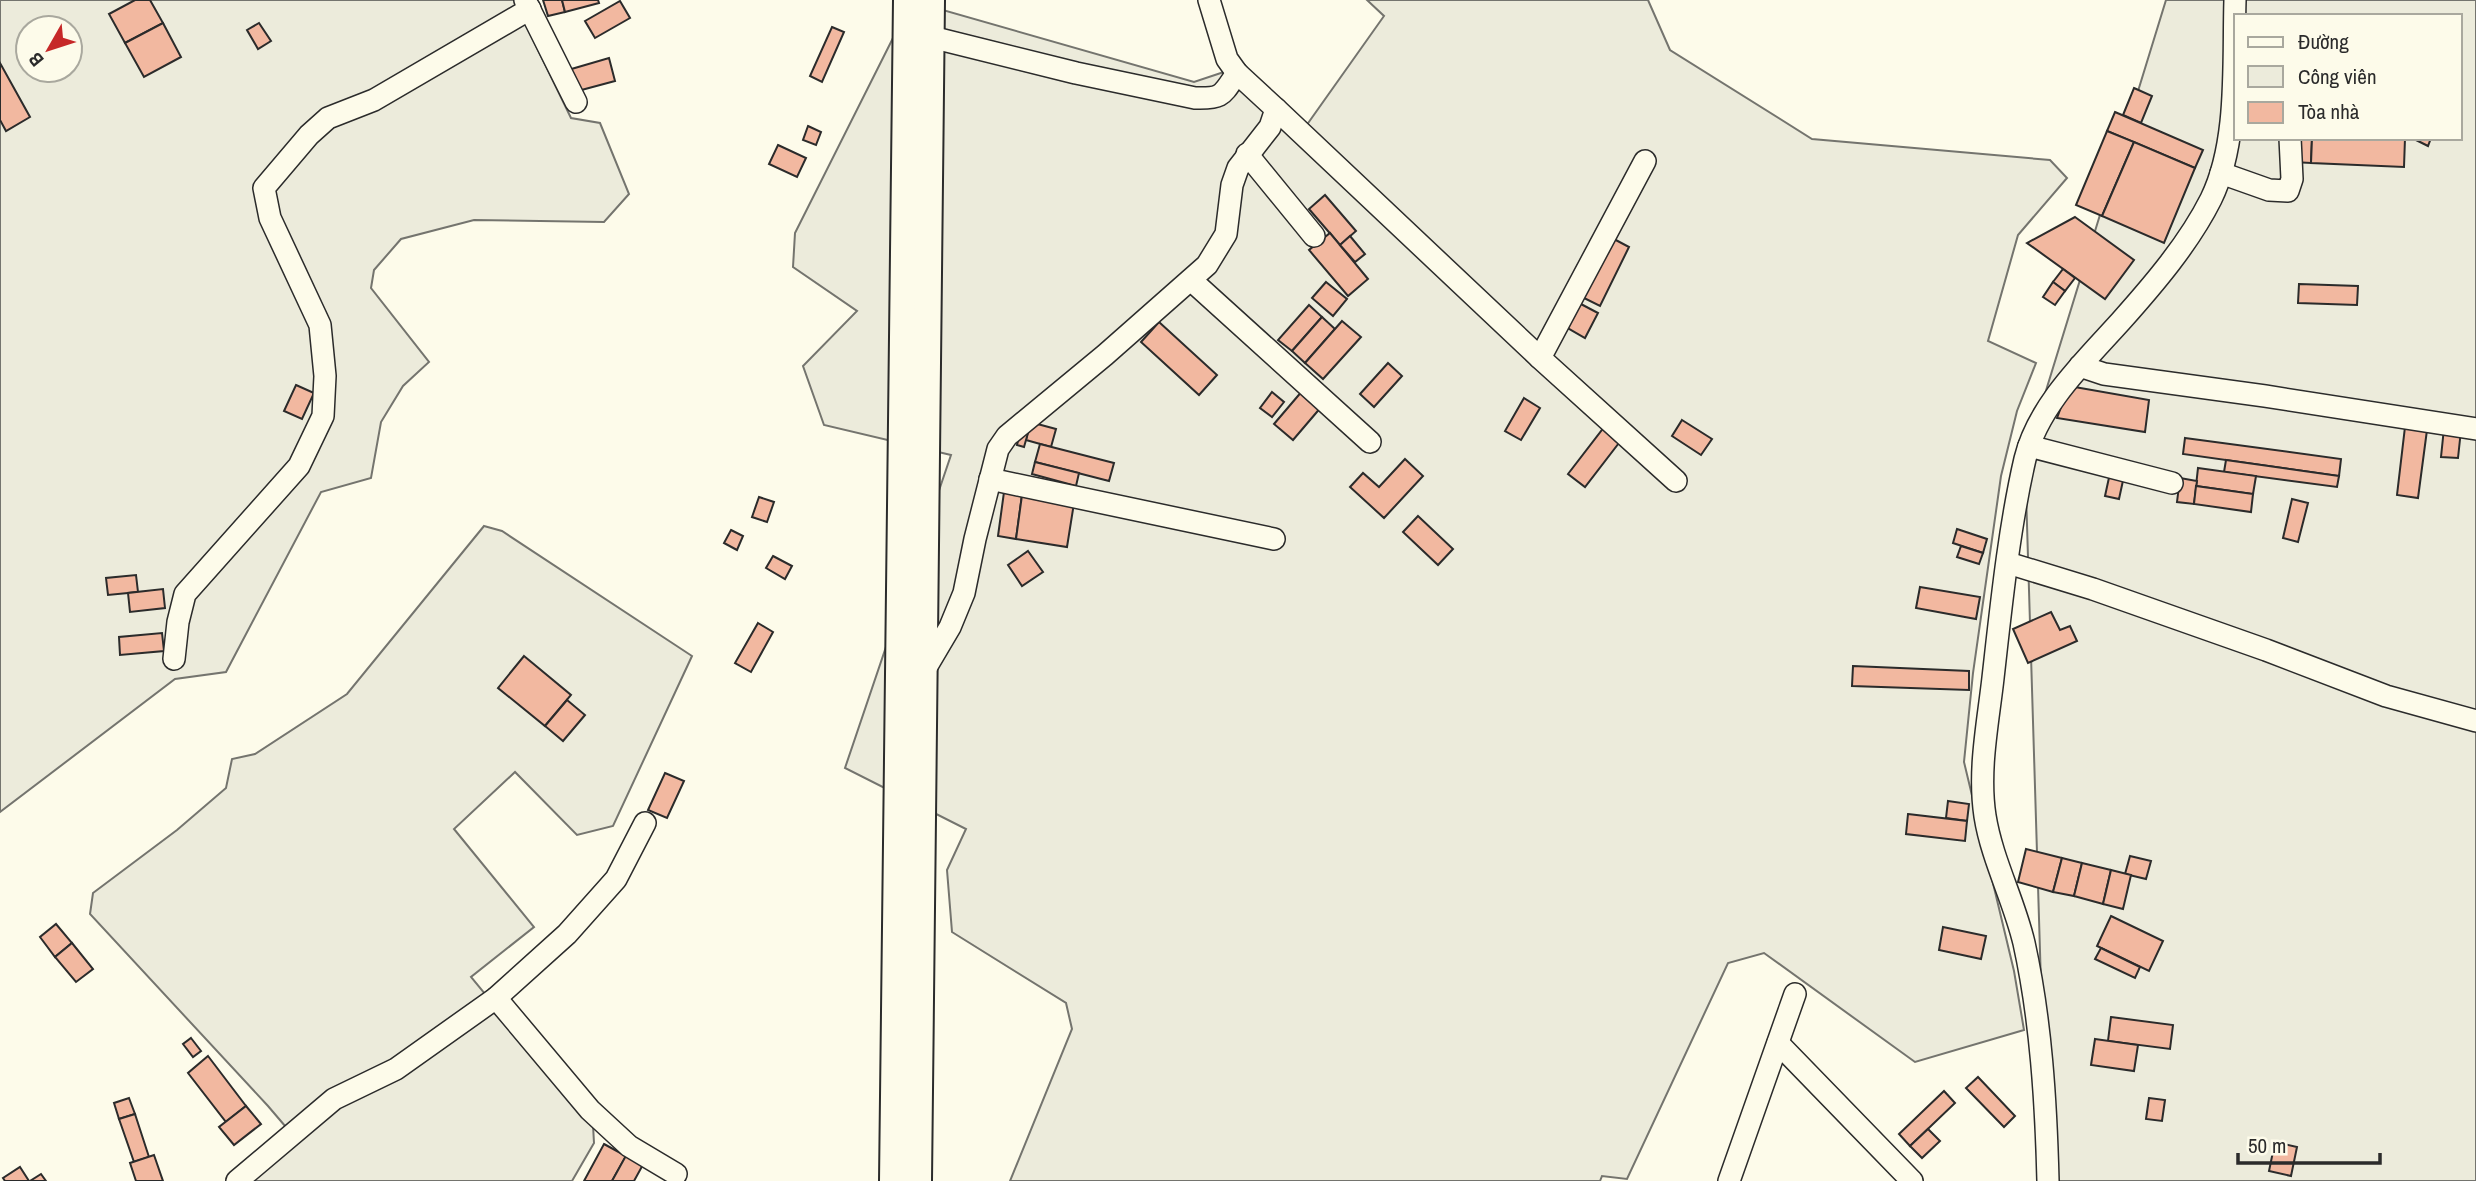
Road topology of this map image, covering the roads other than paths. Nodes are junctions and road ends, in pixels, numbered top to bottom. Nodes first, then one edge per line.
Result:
1 (907, 0) edge
2 (931, 0) edge
3 (1209, 0) edge
4 (527, 5) edge
5 (931, 37) junction
6 (1237, 73) junction
7 (2234, 89) edge
8 (576, 103) dead end
9 (1276, 109) junction
10 (2290, 140) edge
11 (1247, 154) junction
12 (1645, 161) dead end
13 (2221, 173) junction
14 (1314, 236) dead end
15 (1191, 280) junction
16 (1540, 358) junction
17 (2080, 366) junction
18 (2476, 429) edge
19 (1370, 442) dead end
20 (2029, 446) junction
21 (990, 479) junction
22 (1676, 481) dead end
23 (2172, 484) dead end
24 (1274, 539) dead end
25 (2008, 562) junction
26 (174, 659) dead end
27 (924, 671) junction
28 (2476, 721) edge
29 (645, 823) dead end
30 (1795, 994) dead end
31 (496, 998) junction
32 (1778, 1043) junction
33 (676, 1174) dead end
34 (237, 1181) edge
35 (893, 1181) edge
36 (918, 1181) edge
37 (1730, 1181) edge
38 (1912, 1181) edge
39 (2048, 1181) edge

1 - 35 main road
2 - 5 main road
3 - 6 street
4 - 8 street
4 - 26 street
5 - 6 street
5 - 27 main road
6 - 9 street
7 - 13 street
9 - 11 street
9 - 16 street
10 - 13 street
11 - 14 street
11 - 15 street
12 - 16 street
13 - 17 street
15 - 19 street
15 - 21 street
16 - 22 street
17 - 18 street
17 - 20 street
20 - 23 street
20 - 25 street
21 - 24 street
21 - 27 street
25 - 28 street
25 - 39 street
27 - 36 main road
29 - 31 street
30 - 32 street
31 - 33 street
31 - 34 street
32 - 37 street
32 - 38 street

